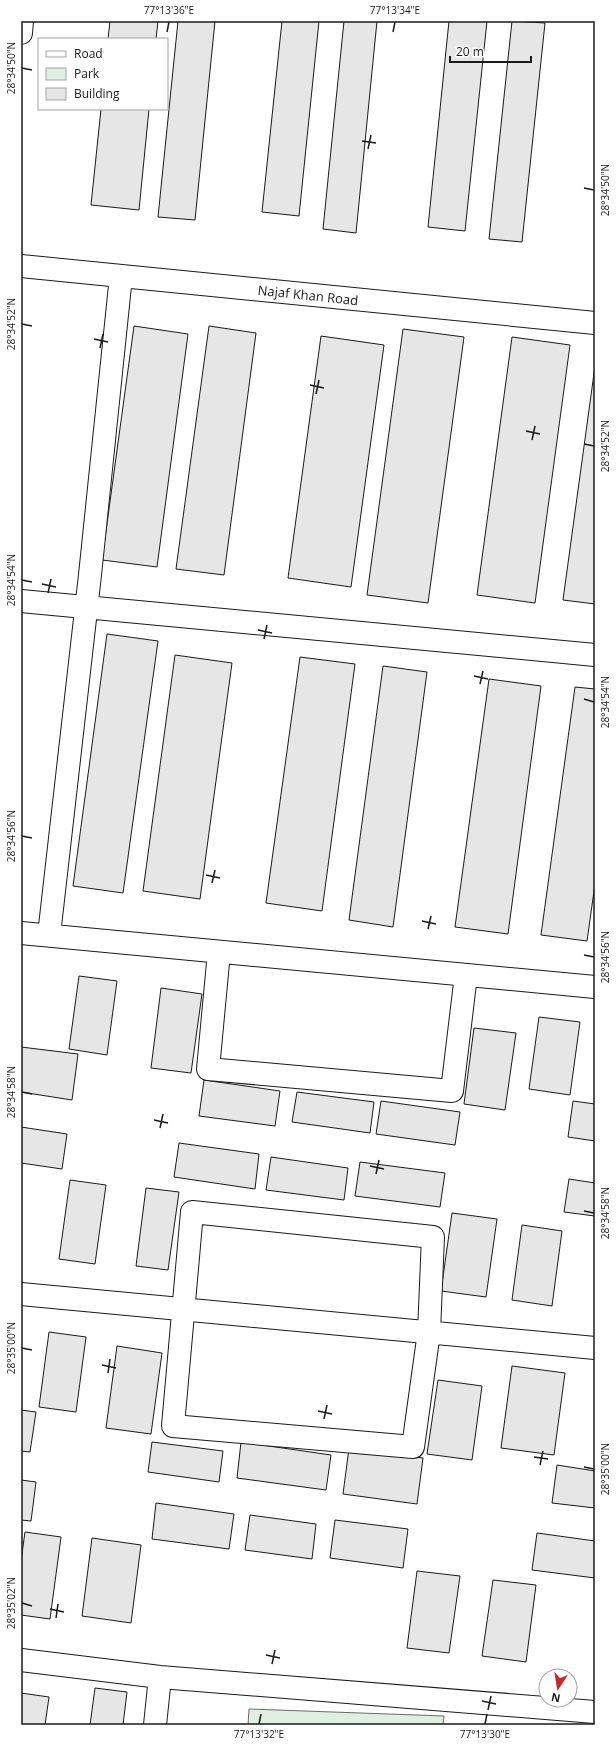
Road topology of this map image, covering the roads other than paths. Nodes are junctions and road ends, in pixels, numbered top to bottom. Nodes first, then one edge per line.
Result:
1 (22, 21) edge
2 (21, 33) edge
3 (21, 266) edge
4 (121, 276) junction
5 (595, 323) edge
6 (21, 601) edge
7 (86, 607) junction
8 (595, 656) edge
9 (21, 933) edge
10 (49, 936) junction
11 (219, 952) junction
12 (466, 975) junction
13 (595, 987) edge
14 (21, 1294) edge
15 (183, 1309) junction
16 (429, 1332) junction
17 (595, 1348) edge
18 (21, 1660) edge
19 (160, 1677) junction
20 (595, 1712) edge
21 (155, 1725) edge

1 - 2 street
3 - 4 street, Najaf Khan Road
4 - 5 street, Najaf Khan Road
4 - 7 street
6 - 7 street
7 - 8 street
7 - 10 street
9 - 10 street
10 - 11 street
11 - 12 street
11 - 12 street
12 - 13 street
14 - 15 street
15 - 16 street
15 - 16 street
15 - 16 street
16 - 17 street
18 - 19 street
19 - 20 street
19 - 21 street

